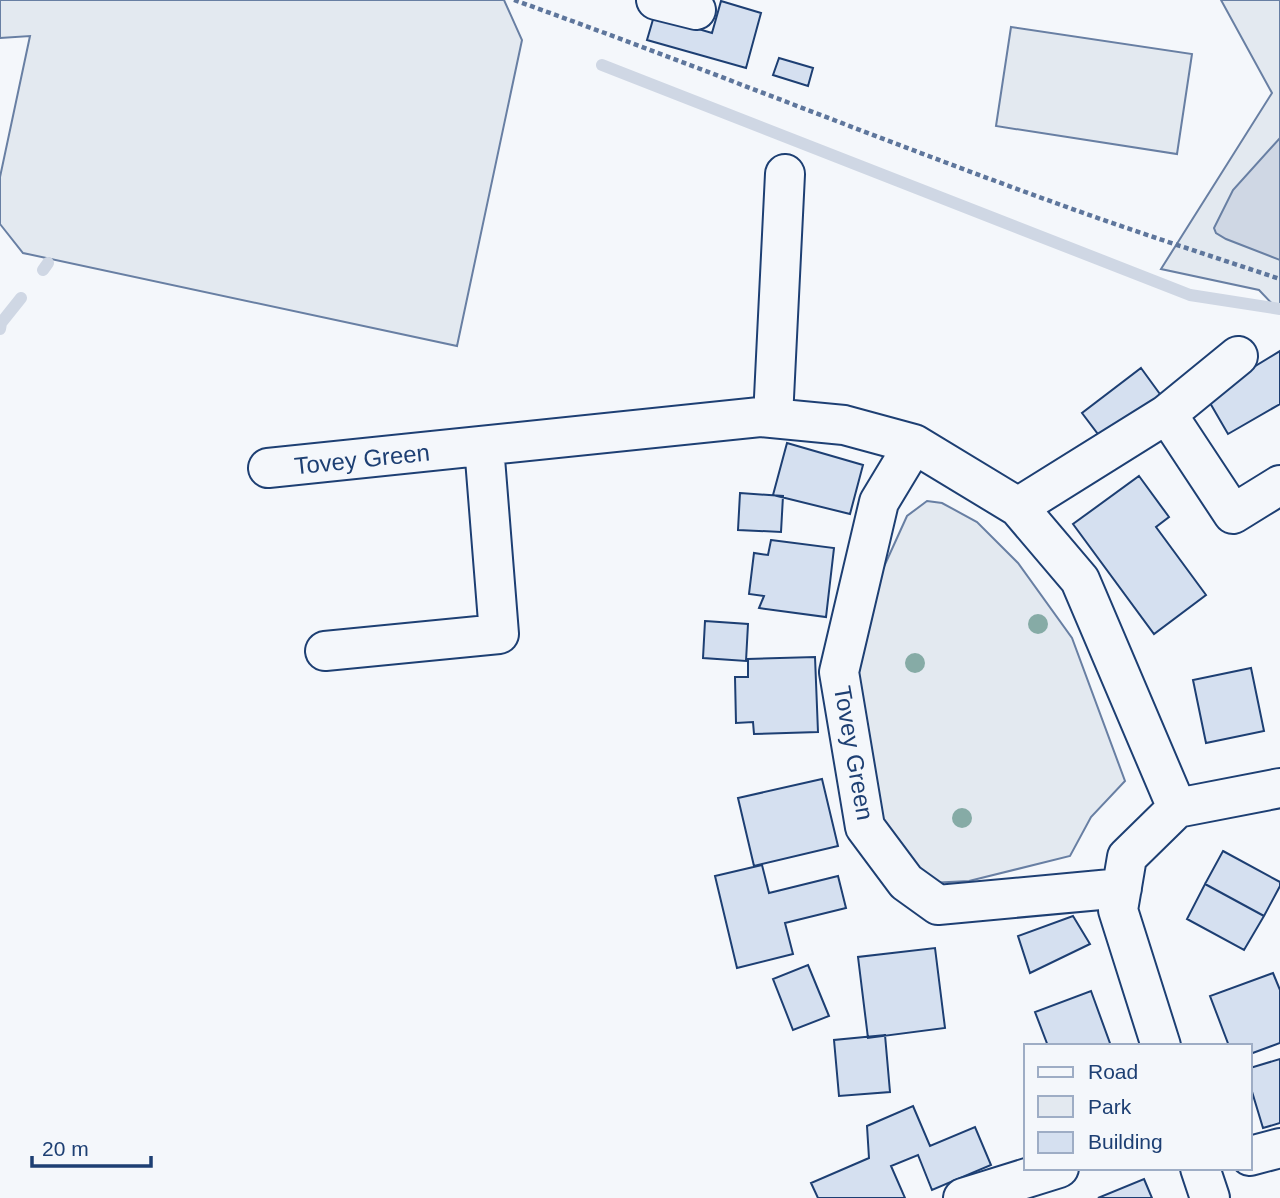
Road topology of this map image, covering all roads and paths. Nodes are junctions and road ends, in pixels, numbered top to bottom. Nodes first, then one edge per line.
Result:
1 (514, 0) edge
2 (656, 0) edge
3 (696, 10) dead end
4 (785, 174) dead end
5 (1280, 279) edge
6 (1238, 356) dead end
7 (1167, 414) junction
8 (773, 418) junction
9 (914, 444) junction
10 (484, 446) junction
11 (268, 468) dead end
12 (1280, 485) edge
13 (1018, 507) junction
14 (326, 651) dead end
15 (1280, 788) edge
16 (1177, 808) junction
17 (1122, 887) junction
18 (1160, 1044) edge
19 (1280, 1148) edge
20 (1252, 1155) edge
21 (1053, 1170) edge
22 (963, 1198) edge

1 - 5 path
2 - 3 street
4 - 8 street
6 - 7 street
7 - 12 street
7 - 13 street
8 - 9 street, Tovey Green
8 - 10 street, Tovey Green
9 - 13 street, Tovey Green
9 - 17 street, Tovey Green
10 - 11 street, Tovey Green
10 - 14 street
13 - 16 street, Tovey Green
15 - 16 street
16 - 17 street
17 - 18 street
19 - 20 street
21 - 22 street

